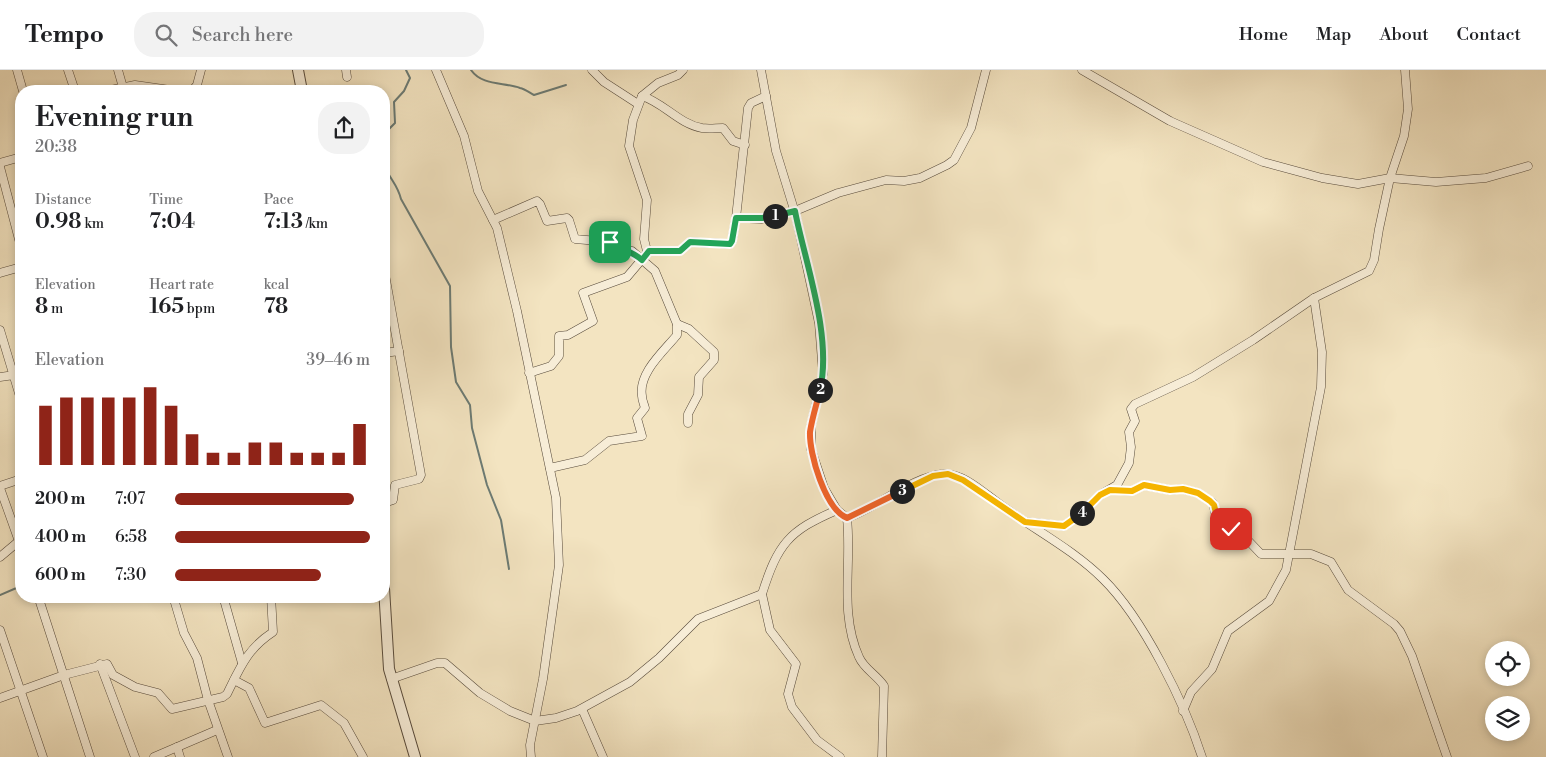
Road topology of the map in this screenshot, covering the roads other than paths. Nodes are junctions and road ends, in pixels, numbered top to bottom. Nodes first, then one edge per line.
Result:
1 (17, 70) edge
2 (68, 70) edge
3 (118, 70) edge
4 (201, 70) edge
5 (298, 70) edge
6 (436, 70) edge
7 (592, 70) edge
8 (684, 70) edge
9 (761, 70) edge
10 (986, 70) edge
11 (1082, 70) edge
12 (1405, 70) edge
13 (21, 85) edge
14 (73, 85) edge
15 (122, 85) edge
16 (197, 85) edge
17 (301, 85) edge
18 (642, 96) junction
19 (766, 96) junction
20 (638, 104) junction
21 (745, 145) junction
22 (15, 158) edge
23 (0, 162) edge
24 (1528, 166) dead end
25 (0, 167) edge
26 (1390, 178) junction
27 (795, 211) junction
28 (736, 218) junction
29 (493, 220) junction
30 (15, 224) edge
31 (647, 251) junction
32 (642, 260) junction
33 (15, 269) edge
34 (0, 273) edge
35 (1314, 298) junction
36 (390, 302) edge
37 (677, 324) junction
38 (0, 330) edge
39 (399, 351) junction
40 (390, 353) edge
41 (15, 367) edge
42 (528, 373) junction
43 (15, 374) edge
44 (0, 377) edge
45 (688, 423) dead end
46 (550, 468) junction
47 (15, 481) edge
48 (0, 487) edge
49 (1110, 490) junction
50 (390, 501) edge
51 (837, 510) junction
52 (847, 518) junction
53 (1025, 522) junction
54 (15, 530) edge
55 (15, 547) edge
56 (1289, 555) junction
57 (0, 557) edge
58 (762, 594) junction
59 (40, 603) edge
60 (175, 603) edge
61 (225, 603) edge
62 (271, 603) edge
63 (385, 603) edge
64 (0, 630) edge
65 (242, 663) junction
66 (100, 664) junction
67 (64, 675) junction
68 (391, 679) junction
69 (234, 680) junction
70 (20, 690) junction
71 (0, 698) edge
72 (208, 700) junction
73 (582, 709) junction
74 (1183, 711) junction
75 (534, 720) junction
76 (217, 730) junction
77 (177, 748) junction
78 (43, 757) edge
79 (90, 757) edge
80 (135, 757) edge
81 (154, 757) edge
82 (180, 757) edge
83 (228, 757) edge
84 (363, 757) edge
85 (415, 757) edge
86 (531, 757) edge
87 (603, 757) edge
88 (840, 757) edge
89 (882, 757) edge
90 (1202, 757) edge
91 (1447, 757) edge

1 - 13 street
2 - 14 street
3 - 15 street
4 - 16 street
5 - 17 street
6 - 29 street
7 - 20 street
8 - 18 street
9 - 19 street
10 - 27 street
11 - 26 street
12 - 26 street
18 - 20 street
18 - 21 street
19 - 21 street
19 - 27 street
20 - 31 street
21 - 28 street
22 - 23 street
24 - 26 street
25 - 30 street
26 - 35 street
27 - 28 street
27 - 51 street
28 - 31 street
29 - 32 street
29 - 42 street
31 - 32 street
32 - 37 street
32 - 42 street
33 - 34 street
35 - 49 street
35 - 56 street
36 - 39 street
37 - 45 street
37 - 46 street
38 - 41 street
39 - 40 street
39 - 50 street
42 - 46 street
43 - 44 street
46 - 75 street
47 - 48 street
48 - 54 street
49 - 53 street
49 - 56 street
51 - 52 street
51 - 58 street
52 - 53 street
52 - 89 street
53 - 74 street
55 - 57 street
56 - 74 street
56 - 91 street
58 - 73 street
58 - 88 street
59 - 67 street
60 - 72 street
61 - 65 street
62 - 65 street
63 - 68 street
64 - 70 street
65 - 69 street
66 - 67 street
66 - 72 street
66 - 80 street
67 - 70 street
67 - 79 street
68 - 75 street
68 - 85 street
69 - 72 street
69 - 84 street
70 - 71 street
70 - 78 street
72 - 76 street
73 - 75 street
73 - 87 street
74 - 90 street
75 - 86 street
76 - 77 street
76 - 83 street
77 - 81 street
77 - 82 street

